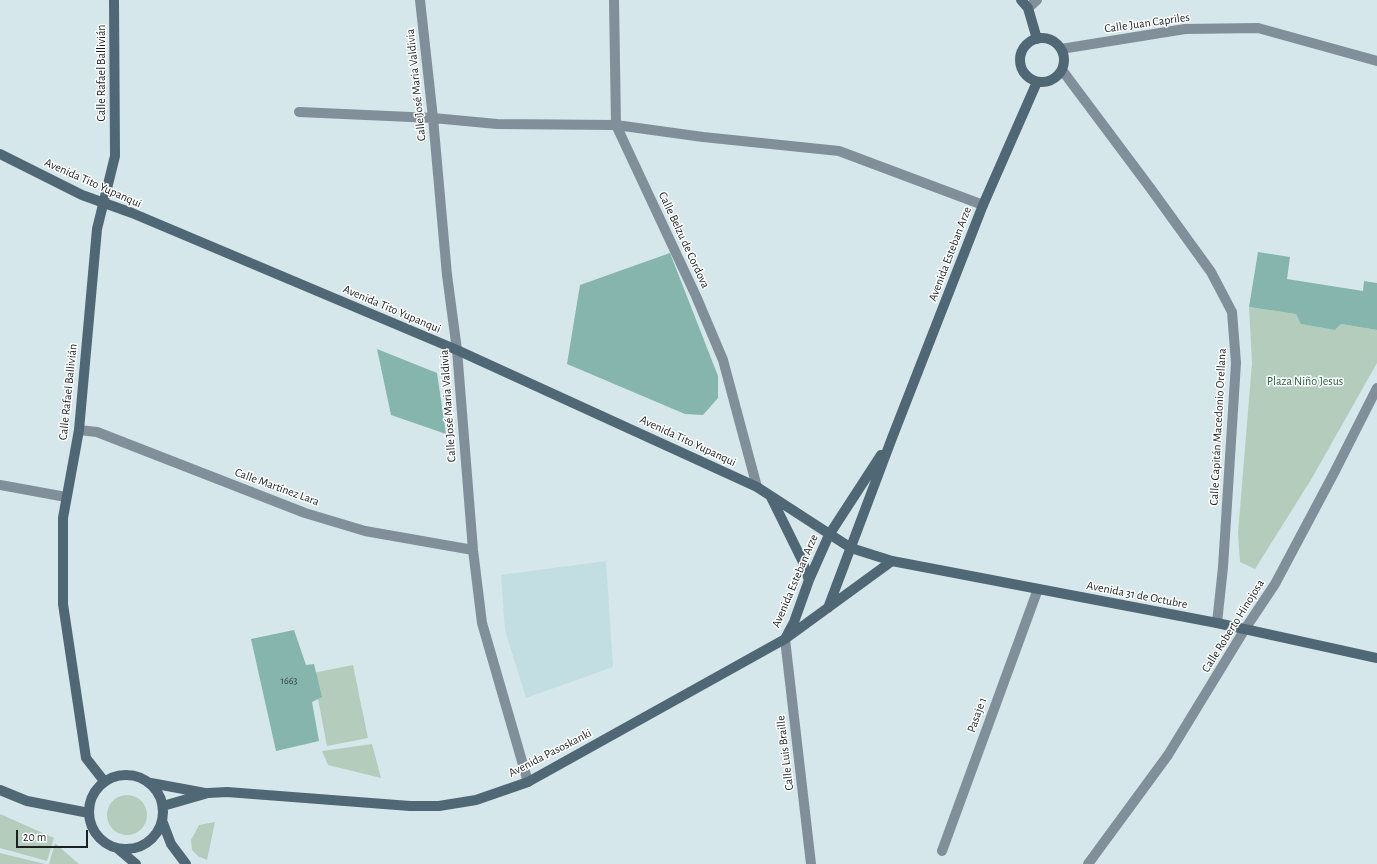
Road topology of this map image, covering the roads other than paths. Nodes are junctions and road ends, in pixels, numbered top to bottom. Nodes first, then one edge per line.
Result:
1 (114, 0) edge
2 (420, 0) edge
3 (614, 0) edge
4 (1021, 0) edge
5 (1037, 0) edge
6 (1028, 8) junction
7 (1037, 39) junction
8 (1061, 49) junction
9 (1376, 58) edge
10 (1062, 70) junction
11 (1037, 82) junction
12 (299, 112) dead end
13 (433, 118) junction
14 (616, 125) junction
15 (0, 154) edge
16 (104, 203) junction
17 (983, 205) junction
18 (457, 350) junction
19 (1377, 388) edge
20 (79, 430) junction
21 (892, 438) junction
22 (0, 485) edge
23 (758, 487) junction
24 (770, 495) junction
25 (66, 497) junction
26 (829, 535) junction
27 (851, 548) junction
28 (472, 550) junction
29 (892, 561) junction
30 (809, 580) junction
31 (1038, 589) junction
32 (828, 608) junction
33 (1217, 623) junction
34 (1245, 629) junction
35 (785, 639) junction
36 (1377, 658) edge
37 (104, 781) junction
38 (528, 782) junction
39 (150, 783) junction
40 (0, 790) edge
41 (208, 793) junction
42 (163, 806) junction
43 (88, 813) junction
44 (162, 823) junction
45 (117, 848) junction
46 (942, 851) dead end
47 (136, 864) edge
48 (186, 864) edge
49 (811, 864) edge
50 (1088, 864) edge

1 - 16 main road, Calle Rafael Ballivián
2 - 13 street, Calle José Maria Valdivia
3 - 14 street, Calle Belzu de Cordova
4 - 6 main road
5 - 6 street
6 - 7 main road
7 - 8 main road
7 - 11 main road
8 - 9 street, Calle Juan Capriles
8 - 10 main road
10 - 11 main road
10 - 33 street, Calle Capitán Macedonio Orellana
11 - 17 main road, Avenida Esteban Arze
12 - 13 street
13 - 14 street
13 - 18 street, Calle José Maria Valdivia
14 - 17 street
14 - 23 street, Calle Belzu de Cordova
15 - 16 main road, Avenida Tito Yupanqui
16 - 18 main road, Avenida Tito Yupanqui
16 - 20 main road, Calle Rafael Ballivián
17 - 21 main road, Avenida Esteban Arze
18 - 23 main road, Avenida Tito Yupanqui
18 - 28 street, Calle José Maria Valdivia
19 - 34 street, Calle Roberto Hinojosa
20 - 25 main road, Calle Rafael Ballivián
20 - 28 street, Calle Martínez Lara
21 - 26 main road, Avenida Esteban Arze
21 - 27 main road, Avenida Esteban Arze
22 - 25 street
23 - 24 main road, Avenida Tito Yupanqui
24 - 26 main road, Avenida Tito Yupanqui
24 - 30 main road
25 - 37 main road, Calle Rafael Ballivián
26 - 27 main road, Avenida Tito Yupanqui
26 - 30 main road, Avenida Esteban Arze
27 - 29 main road, Avenida 31 de Octubre
27 - 32 main road, Avenida Esteban Arze
28 - 38 street, Calle José Maria Valdivia
29 - 31 main road, Avenida 31 de Octubre
29 - 32 main road
30 - 35 main road, Avenida Esteban Arze
31 - 33 main road, Avenida 31 de Octubre
31 - 46 street, Pasaje 1
32 - 35 main road, Avenida Esteban Arze
33 - 34 main road, Avenida 31 de Octubre
34 - 36 main road, Avenida 31 de Octubre
34 - 50 street, Calle Roberto Hinojosa
35 - 38 main road, Avenida Pasoskanki
35 - 49 street, Calle Luis Braille
37 - 39 main road
37 - 43 main road
38 - 41 main road, Avenida Pasoskanki
39 - 41 main road, Avenida Pasoskanki
39 - 42 main road
40 - 43 main road
41 - 42 main road, Avenida Pasoskanki
42 - 44 main road
43 - 45 main road
44 - 45 main road
44 - 48 main road
45 - 47 main road

